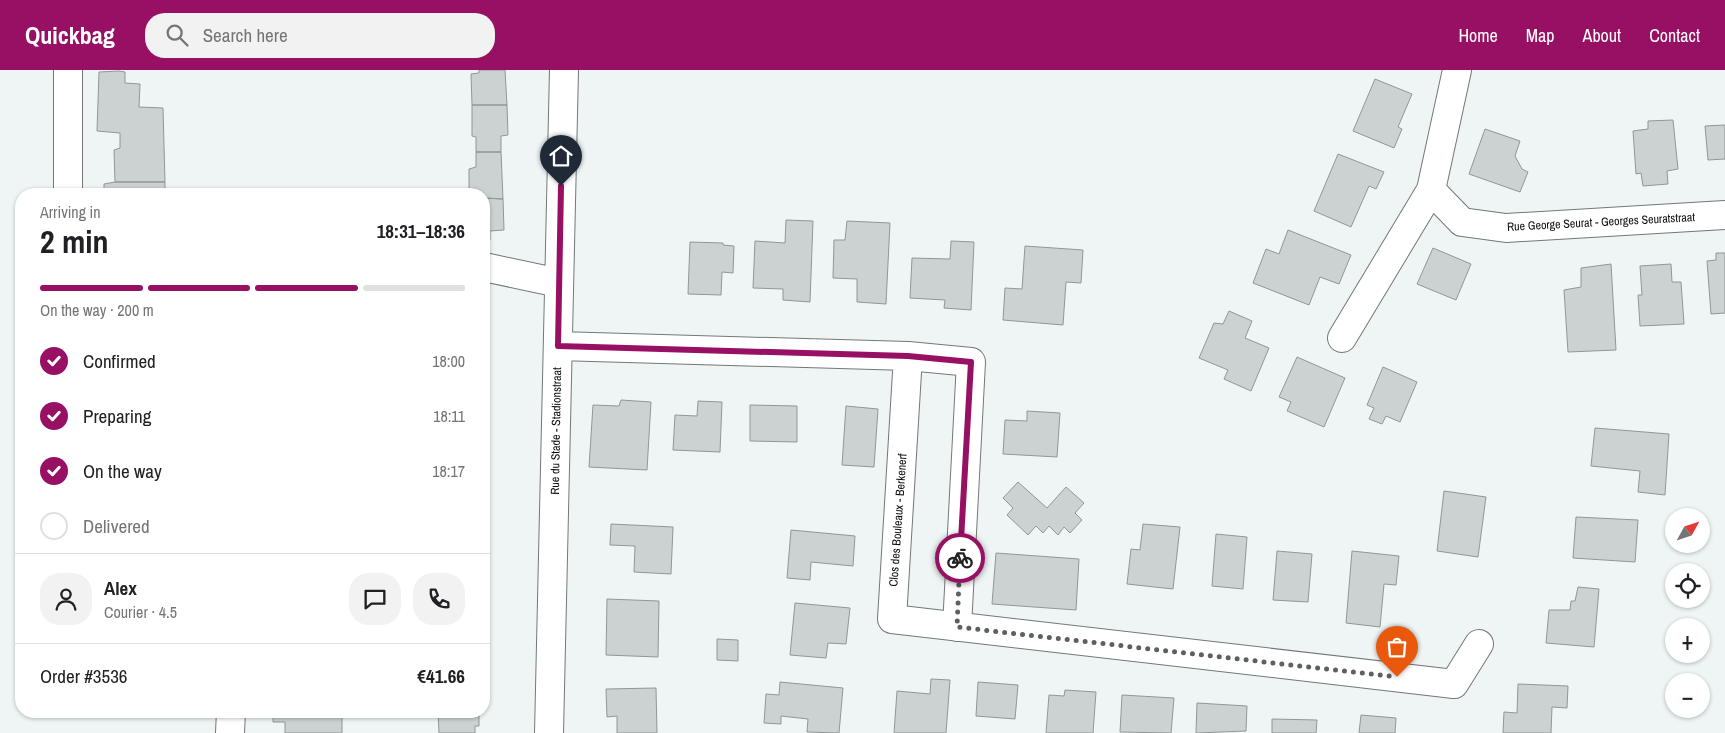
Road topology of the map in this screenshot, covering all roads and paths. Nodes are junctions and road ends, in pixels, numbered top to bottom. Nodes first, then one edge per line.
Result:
1 (68, 70) edge
2 (564, 70) edge
3 (1457, 70) edge
4 (68, 188) edge
5 (1431, 190) junction
6 (1725, 215) edge
7 (490, 269) edge
8 (558, 283) junction
9 (1342, 338) dead end
10 (558, 346) junction
11 (908, 356) junction
12 (957, 627) junction
13 (1479, 644) dead end
14 (230, 718) edge
15 (230, 733) edge
16 (550, 733) edge

1 - 4 street
2 - 8 street, Rue du Stade - Stadionstraat
3 - 5 street
5 - 6 street, Rue George Seurat - Georges Seuratstraat
5 - 9 street
7 - 8 street
8 - 10 street, Rue du Stade - Stadionstraat
10 - 11 street
10 - 16 street, Rue du Stade - Stadionstraat
11 - 12 street
11 - 12 street, Clos des Bouleaux - Berkenerf
12 - 13 street, Clos des Bouleaux - Berkenerf
14 - 15 street

